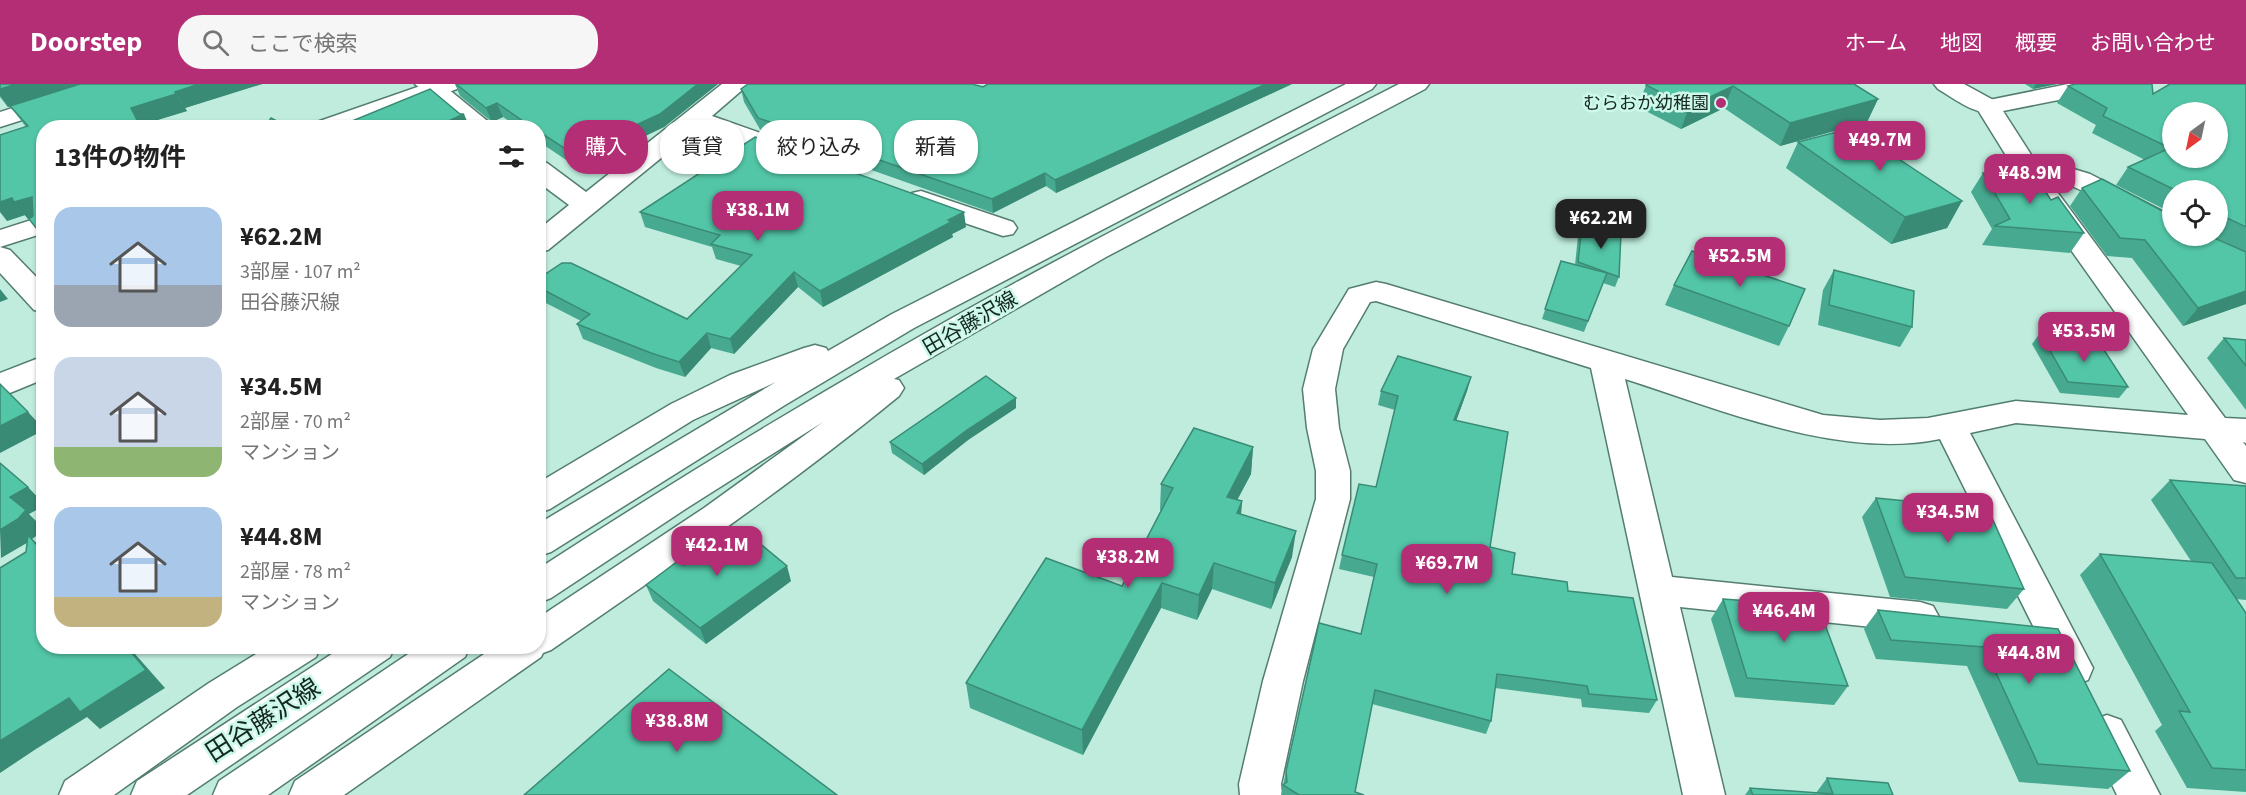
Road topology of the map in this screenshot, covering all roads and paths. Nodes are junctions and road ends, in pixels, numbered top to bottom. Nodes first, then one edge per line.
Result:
1 (737, 84) edge
2 (1365, 84) edge
3 (1417, 84) edge
4 (1947, 84) edge
5 (2104, 84) edge
6 (96, 86) edge
7 (437, 86) edge
8 (1988, 107) junction
9 (696, 118) junction
10 (0, 120) edge
11 (345, 120) edge
12 (475, 120) edge
13 (756, 140) edge
14 (546, 175) edge
15 (2033, 178) junction
16 (894, 189) edge
17 (587, 206) junction
18 (2162, 222) edge
19 (36, 227) edge
20 (1004, 228) dead end
21 (546, 238) edge
22 (0, 239) edge
23 (0, 256) edge
24 (36, 294) edge
25 (903, 321) junction
26 (966, 324) junction
27 (1605, 362) junction
28 (36, 370) edge
29 (0, 386) edge
30 (1950, 426) junction
31 (2214, 428) junction
32 (2246, 431) edge
33 (2246, 471) edge
34 (546, 495) edge
35 (546, 537) edge
36 (546, 583) edge
37 (1657, 590) junction
38 (1950, 621) edge
39 (546, 633) edge
40 (289, 654) edge
41 (363, 654) edge
42 (439, 654) edge
43 (515, 654) edge
44 (80, 795) edge
45 (152, 795) edge
46 (234, 795) edge
47 (310, 795) edge
48 (1261, 795) edge
49 (1704, 795) edge
50 (2139, 795) edge

1 - 9 street
2 - 25 street, 田谷藤沢線
3 - 26 street, 田谷藤沢線
4 - 8 street
5 - 8 street
6 - 10 street
7 - 11 street
7 - 12 street
8 - 15 street
9 - 13 street
9 - 17 street
14 - 17 street
15 - 18 street
15 - 31 street
16 - 20 street
17 - 21 street
19 - 22 street
23 - 24 street
25 - 34 street
25 - 35 street, 田谷藤沢線
26 - 36 street, 田谷藤沢線
26 - 39 street
27 - 30 street
27 - 37 street
27 - 48 street
28 - 29 street
30 - 31 street
30 - 50 street
31 - 32 street
31 - 33 street
37 - 38 street
37 - 49 street
40 - 44 street
41 - 45 street, 田谷藤沢線
42 - 46 street, 田谷藤沢線
43 - 47 street

